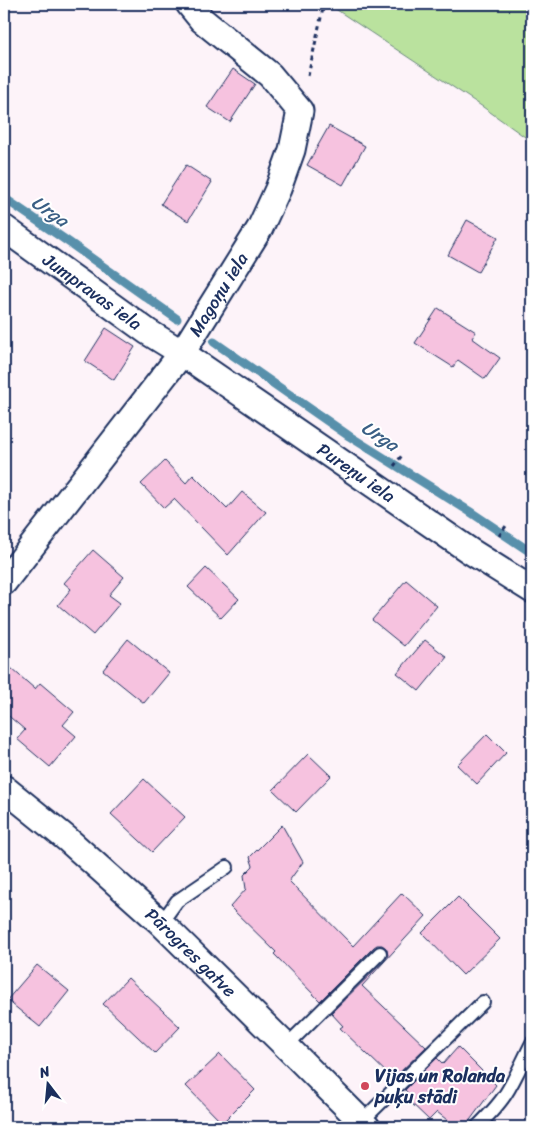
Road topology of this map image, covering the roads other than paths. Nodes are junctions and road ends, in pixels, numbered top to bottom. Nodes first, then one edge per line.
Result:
1 (189, 4) edge
2 (4, 228) edge
3 (182, 353) junction
4 (4, 582) edge
5 (532, 590) edge
6 (4, 788) edge
7 (227, 867) dead end
8 (161, 924) junction
9 (380, 953) dead end
10 (483, 1002) dead end
11 (532, 1043) edge
12 (286, 1046) junction
13 (364, 1124) edge
14 (477, 1127) edge

1 - 3 street, Magoņu iela
2 - 3 street, Jumpravas iela
3 - 4 street, Magoņu iela
3 - 5 street, Pureņu iela
6 - 8 street, Pārogres gatve
7 - 8 lane
8 - 12 street, Pārogres gatve
9 - 12 lane
10 - 13 lane
11 - 14 lane
12 - 13 street, Pārogres gatve

